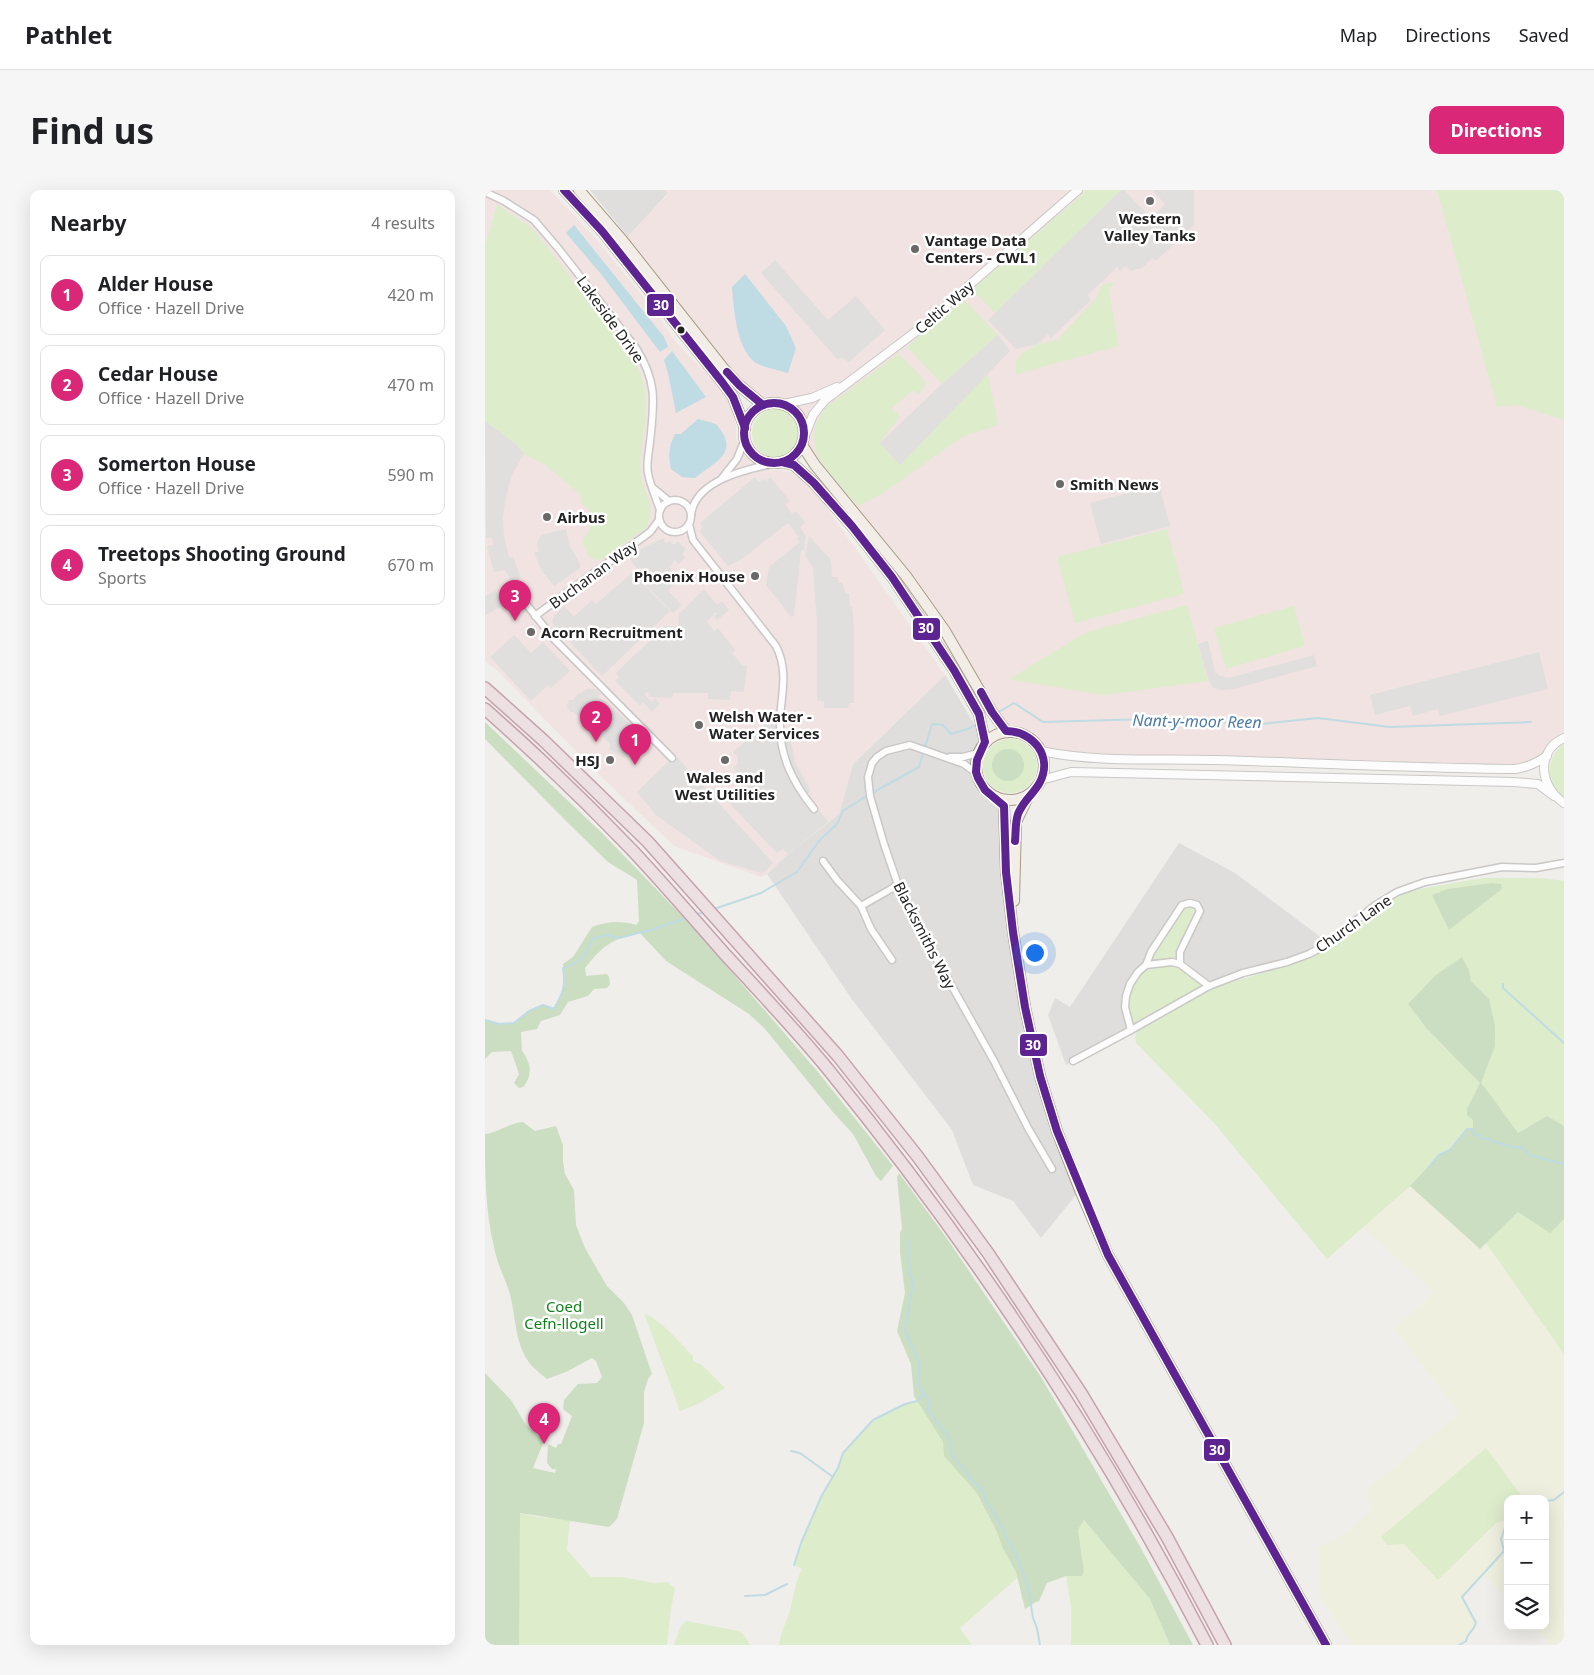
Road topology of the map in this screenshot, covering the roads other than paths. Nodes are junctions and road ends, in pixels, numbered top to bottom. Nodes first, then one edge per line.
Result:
1 (564, 190) edge
2 (579, 190) edge
3 (1078, 190) edge
4 (485, 192) edge
5 (852, 379) junction
6 (784, 404) junction
7 (763, 405) junction
8 (745, 434) junction
9 (803, 441) junction
10 (779, 462) junction
11 (721, 479) junction
12 (652, 487) junction
13 (697, 497) junction
14 (669, 501) junction
15 (682, 502) junction
16 (660, 510) junction
17 (691, 515) junction
18 (659, 520) junction
19 (689, 524) junction
20 (650, 532) junction
21 (669, 532) junction
22 (680, 532) junction
23 (693, 540) junction
24 (516, 589) dead end
25 (535, 616) junction
26 (485, 688) edge
27 (485, 709) edge
28 (1006, 731) junction
29 (1564, 738) edge
30 (985, 742) junction
31 (1041, 751) junction
32 (978, 753) junction
33 (1547, 756) junction
34 (946, 757) junction
35 (672, 758) dead end
36 (976, 773) junction
37 (1041, 780) junction
38 (1029, 795) junction
39 (1554, 796) junction
40 (996, 798) junction
41 (1564, 804) edge
42 (814, 809) dead end
43 (823, 861) dead end
44 (1564, 863) edge
45 (897, 885) junction
46 (861, 906) junction
47 (1013, 932) junction
48 (892, 960) dead end
49 (1180, 964) junction
50 (1147, 965) junction
51 (1209, 986) junction
52 (1131, 1030) junction
53 (1073, 1061) dead end
54 (1052, 1169) dead end
55 (1176, 1586) junction
56 (1199, 1645) edge
57 (1207, 1645) edge
58 (1225, 1645) edge
59 (1326, 1645) edge

1 - 8 main road
2 - 7 main road
3 - 5 street, Celtic Way
4 - 12 street, Lakeside Drive
5 - 6 street, Celtic Way
5 - 9 street, Celtic Way
6 - 7 main road
6 - 9 main road
7 - 8 main road
8 - 10 main road
8 - 11 street
9 - 10 main road
9 - 28 main road
10 - 11 street
10 - 30 main road
11 - 13 street
12 - 14 street
12 - 16 street, Lakeside Drive
13 - 15 street
13 - 17 street
14 - 15 street
14 - 16 street
15 - 17 street
16 - 18 street
17 - 19 street
18 - 20 street, Buchanan Way
18 - 21 street
19 - 22 street
19 - 23 street
20 - 21 street, Buchanan Way
20 - 25 street, Buchanan Way
21 - 22 street, Buchanan Way
22 - 23 street
23 - 42 street
24 - 25 street
25 - 35 street
26 - 58 highway
27 - 55 highway
28 - 30 main road
28 - 31 main road
29 - 33 street
30 - 32 main road
31 - 33 street
31 - 37 main road
32 - 34 street, Blacksmiths Way
32 - 36 main road
33 - 39 street
34 - 36 street, Blacksmiths Way
34 - 45 street, Blacksmiths Way
36 - 40 main road
37 - 38 main road
37 - 39 street
38 - 40 main road
38 - 47 main road
39 - 41 street
40 - 47 main road
43 - 46 street
44 - 51 street, Church Lane
45 - 46 street
45 - 54 street, Blacksmiths Way
46 - 48 street
47 - 59 main road
49 - 50 street
49 - 50 street
49 - 51 street
50 - 52 street
51 - 52 street, Church Lane
52 - 53 street, Church Lane
55 - 56 highway
55 - 57 highway

